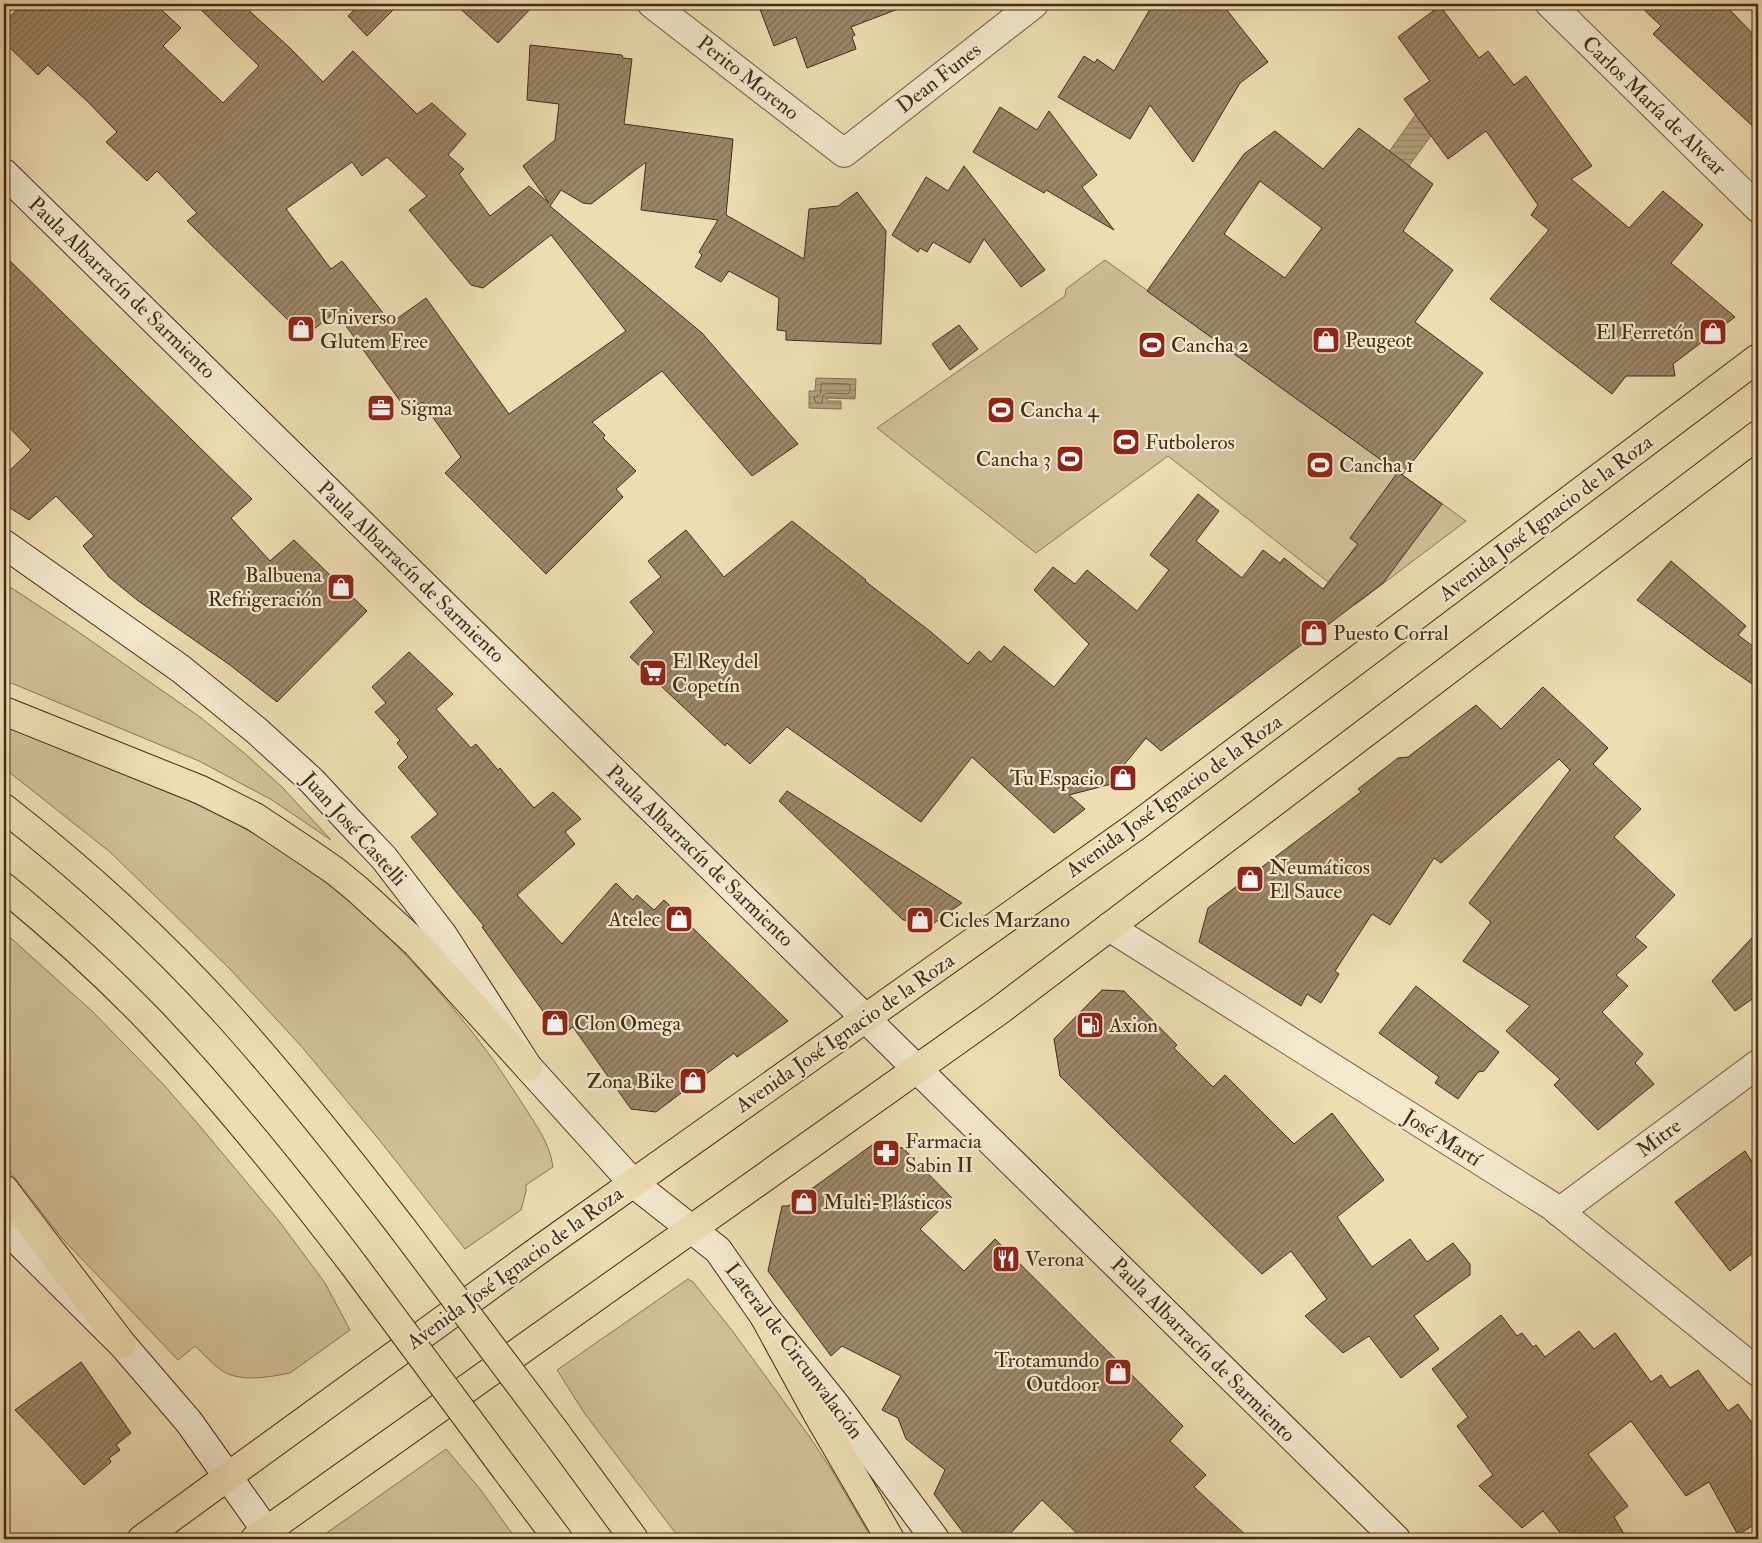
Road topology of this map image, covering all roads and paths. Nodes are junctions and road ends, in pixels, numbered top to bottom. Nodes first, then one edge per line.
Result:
1 (652, 4) edge
2 (1034, 4) edge
3 (1550, 4) edge
4 (844, 153) joint
5 (4, 173) edge
6 (1758, 208) edge
7 (1758, 358) edge
8 (1758, 436) edge
9 (4, 544) edge
10 (4, 711) edge
11 (4, 808) edge
12 (4, 887) edge
13 (1109, 928) junction
14 (866, 1018) junction
15 (1758, 1064) edge
16 (528, 1067) junction
17 (917, 1068) junction
18 (633, 1183) junction
19 (4, 1189) edge
20 (1559, 1212) junction
21 (4, 1227) edge
22 (691, 1229) junction
23 (764, 1316) junction
24 (122, 1344) junction
25 (1758, 1372) edge
26 (228, 1477) junction
27 (264, 1537) edge
28 (142, 1539) edge
29 (558, 1539) edge
30 (634, 1539) edge
31 (890, 1539) edge
32 (935, 1539) edge
33 (1396, 1539) edge

1 - 4 street, Perito Moreno
2 - 4 street, Dean Funes
3 - 6 street, Carlos María de Alvear
5 - 14 street, Paula Albarracín de Sarmiento
7 - 14 main road, Avenida José Ignacio de la Roza
8 - 13 main road
9 - 16 street, Juan José Castelli
10 - 16 main road
11 - 30 main road, bridge
12 - 29 main road, bridge
13 - 17 main road
13 - 20 street, José Martí
14 - 17 street, Paula Albarracín de Sarmiento
14 - 18 main road, Avenida José Ignacio de la Roza
15 - 20 street, Mitre
16 - 18 street, Juan José Castelli
17 - 22 main road
17 - 33 street, Paula Albarracín de Sarmiento
18 - 22 street, Lateral de Circunvalación
18 - 26 main road, Avenida José Ignacio de la Roza
19 - 24 main road
20 - 25 street, José Martí
21 - 24 street
22 - 23 street, Lateral de Circunvalación
22 - 27 main road
23 - 31 main road
23 - 32 street, Lateral de Circunvalación
24 - 26 street
26 - 27 street
26 - 28 main road, Avenida José Ignacio de la Roza

